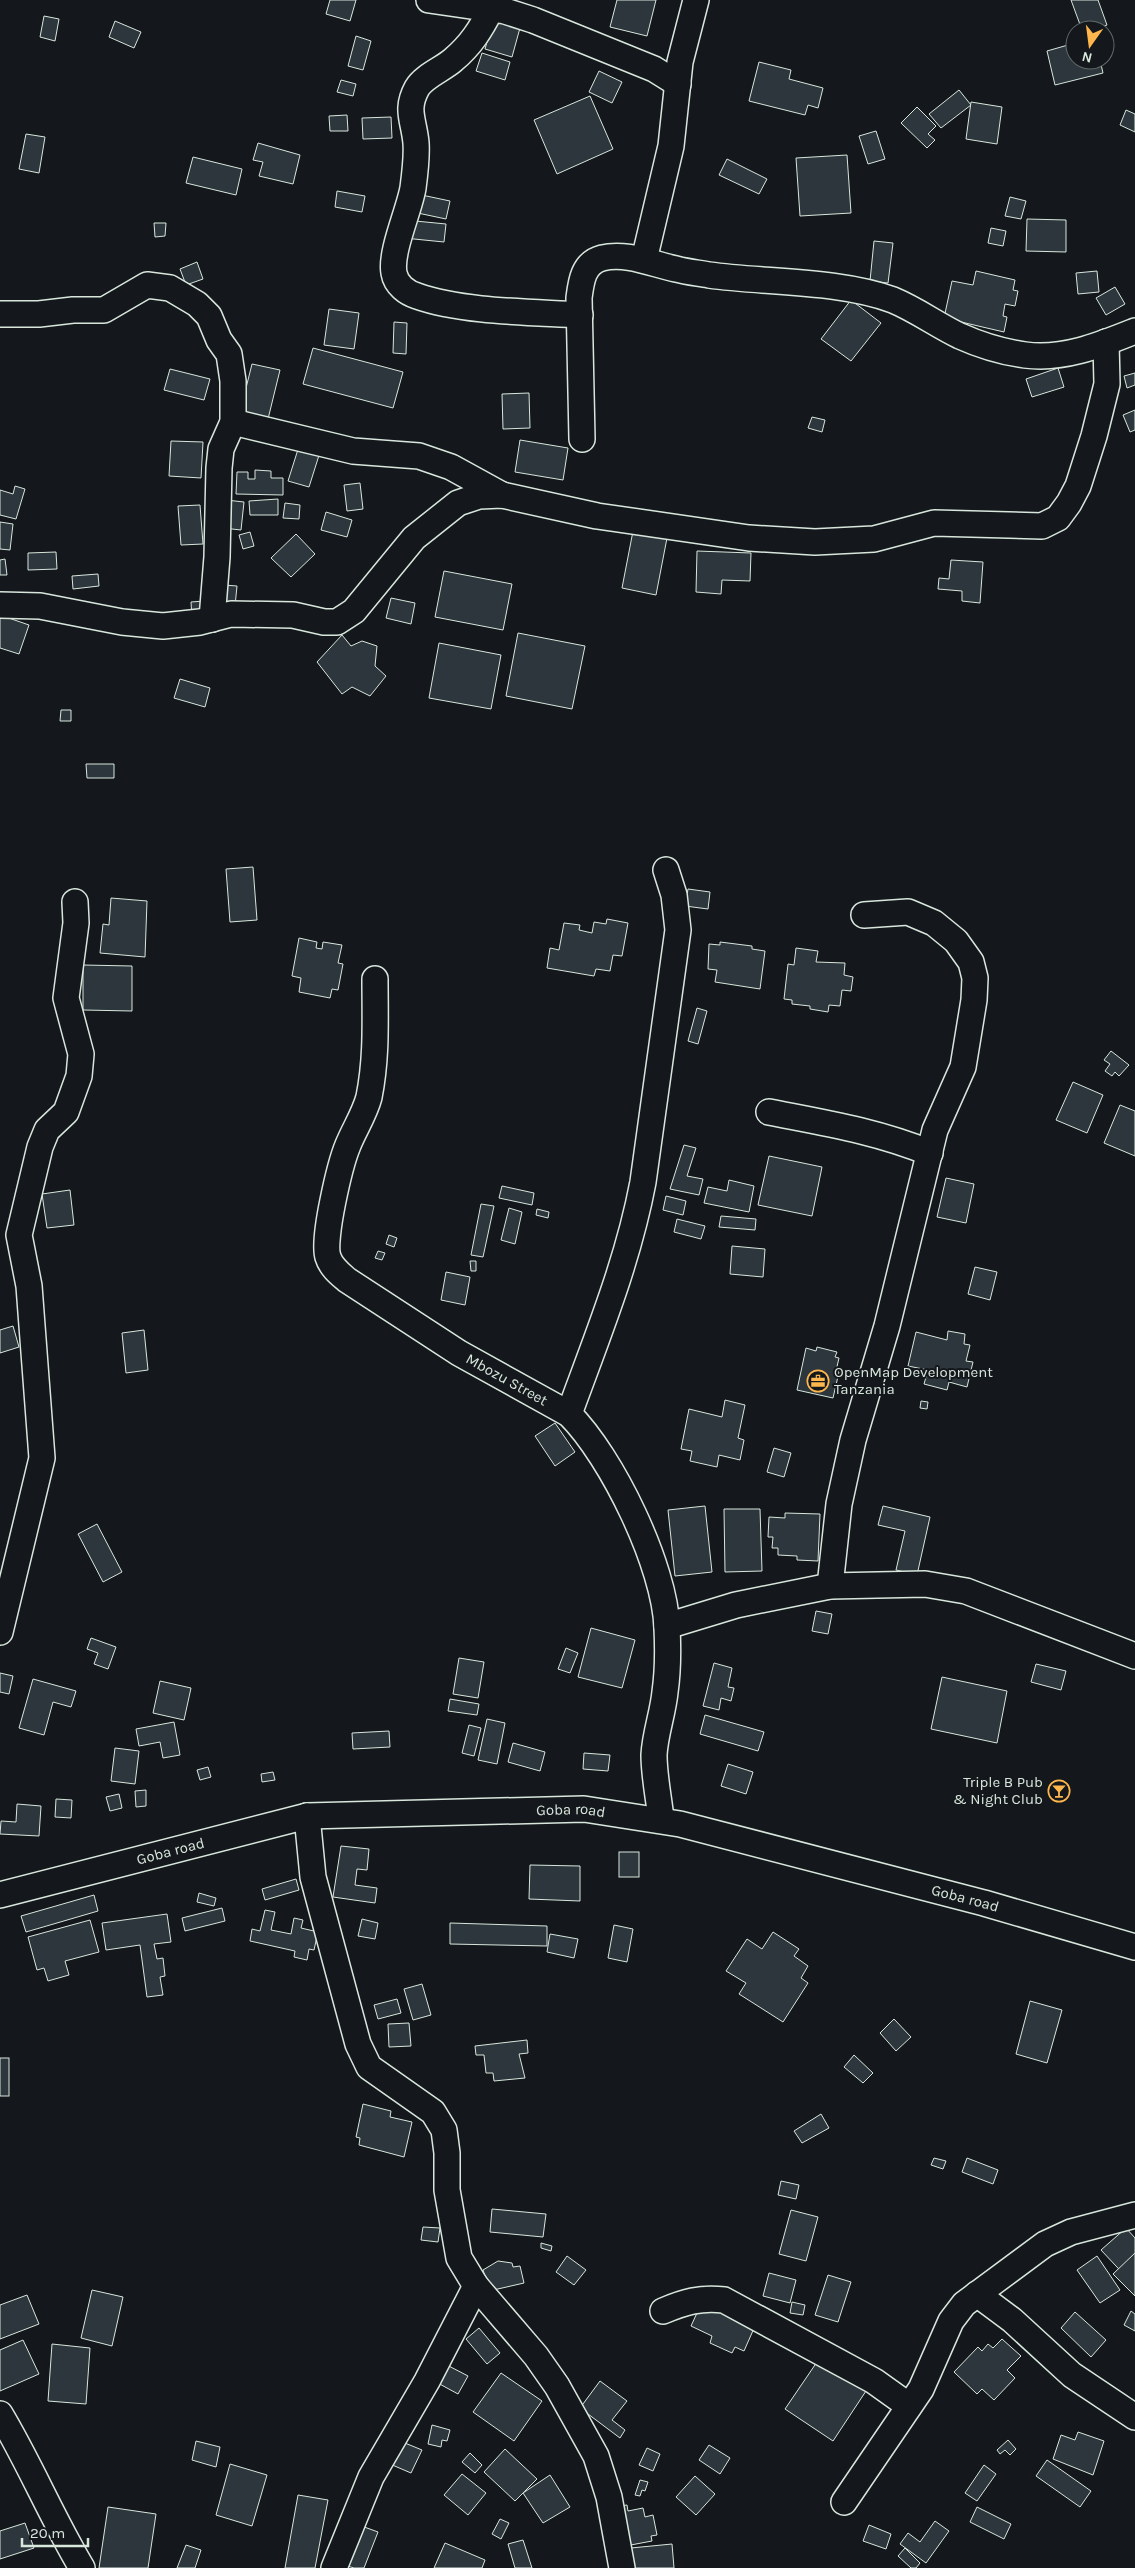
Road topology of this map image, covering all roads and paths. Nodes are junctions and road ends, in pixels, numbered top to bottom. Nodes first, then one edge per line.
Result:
1 (429, 0) edge
2 (696, 0) edge
3 (491, 9) junction
4 (678, 84) junction
5 (644, 260) junction
6 (0, 314) edge
7 (580, 315) junction
8 (1135, 331) edge
9 (1106, 342) junction
10 (233, 422) junction
11 (582, 439) dead end
12 (502, 495) junction
13 (0, 605) edge
14 (212, 619) junction
15 (666, 870) dead end
16 (75, 902) dead end
17 (864, 915) dead end
18 (375, 979) dead end
19 (769, 1112) dead end
20 (930, 1153) junction
21 (570, 1414) junction
22 (830, 1586) junction
23 (667, 1626) junction
24 (0, 1632) edge
25 (1135, 1656) edge
26 (307, 1816) junction
27 (660, 1820) junction
28 (0, 1896) edge
29 (1135, 1947) edge
30 (1135, 2215) edge
31 (476, 2286) junction
32 (978, 2294) junction
33 (663, 2311) dead end
34 (909, 2406) junction
35 (0, 2414) edge
36 (1135, 2417) edge
37 (844, 2502) dead end
38 (82, 2568) edge
39 (334, 2568) edge
40 (622, 2568) edge

1 - 3 street
2 - 4 street
3 - 4 street
3 - 7 street
4 - 5 street
5 - 7 street
5 - 9 street
6 - 10 street
7 - 11 street
8 - 9 street
9 - 12 street
10 - 12 street
10 - 14 street
12 - 14 street
13 - 14 street
15 - 21 street
16 - 24 street
17 - 20 street
18 - 21 street, Mbozu Street
19 - 20 street
20 - 22 street
21 - 23 street, Mbozu Street
22 - 23 street
22 - 25 street
23 - 27 street, Mbozu Street
26 - 27 street, Goba road
26 - 28 street, Goba road
26 - 31 street
27 - 29 street, Goba road
30 - 32 street
31 - 39 street
31 - 40 street
32 - 34 street
32 - 36 street
33 - 34 street
34 - 37 street
35 - 38 street

